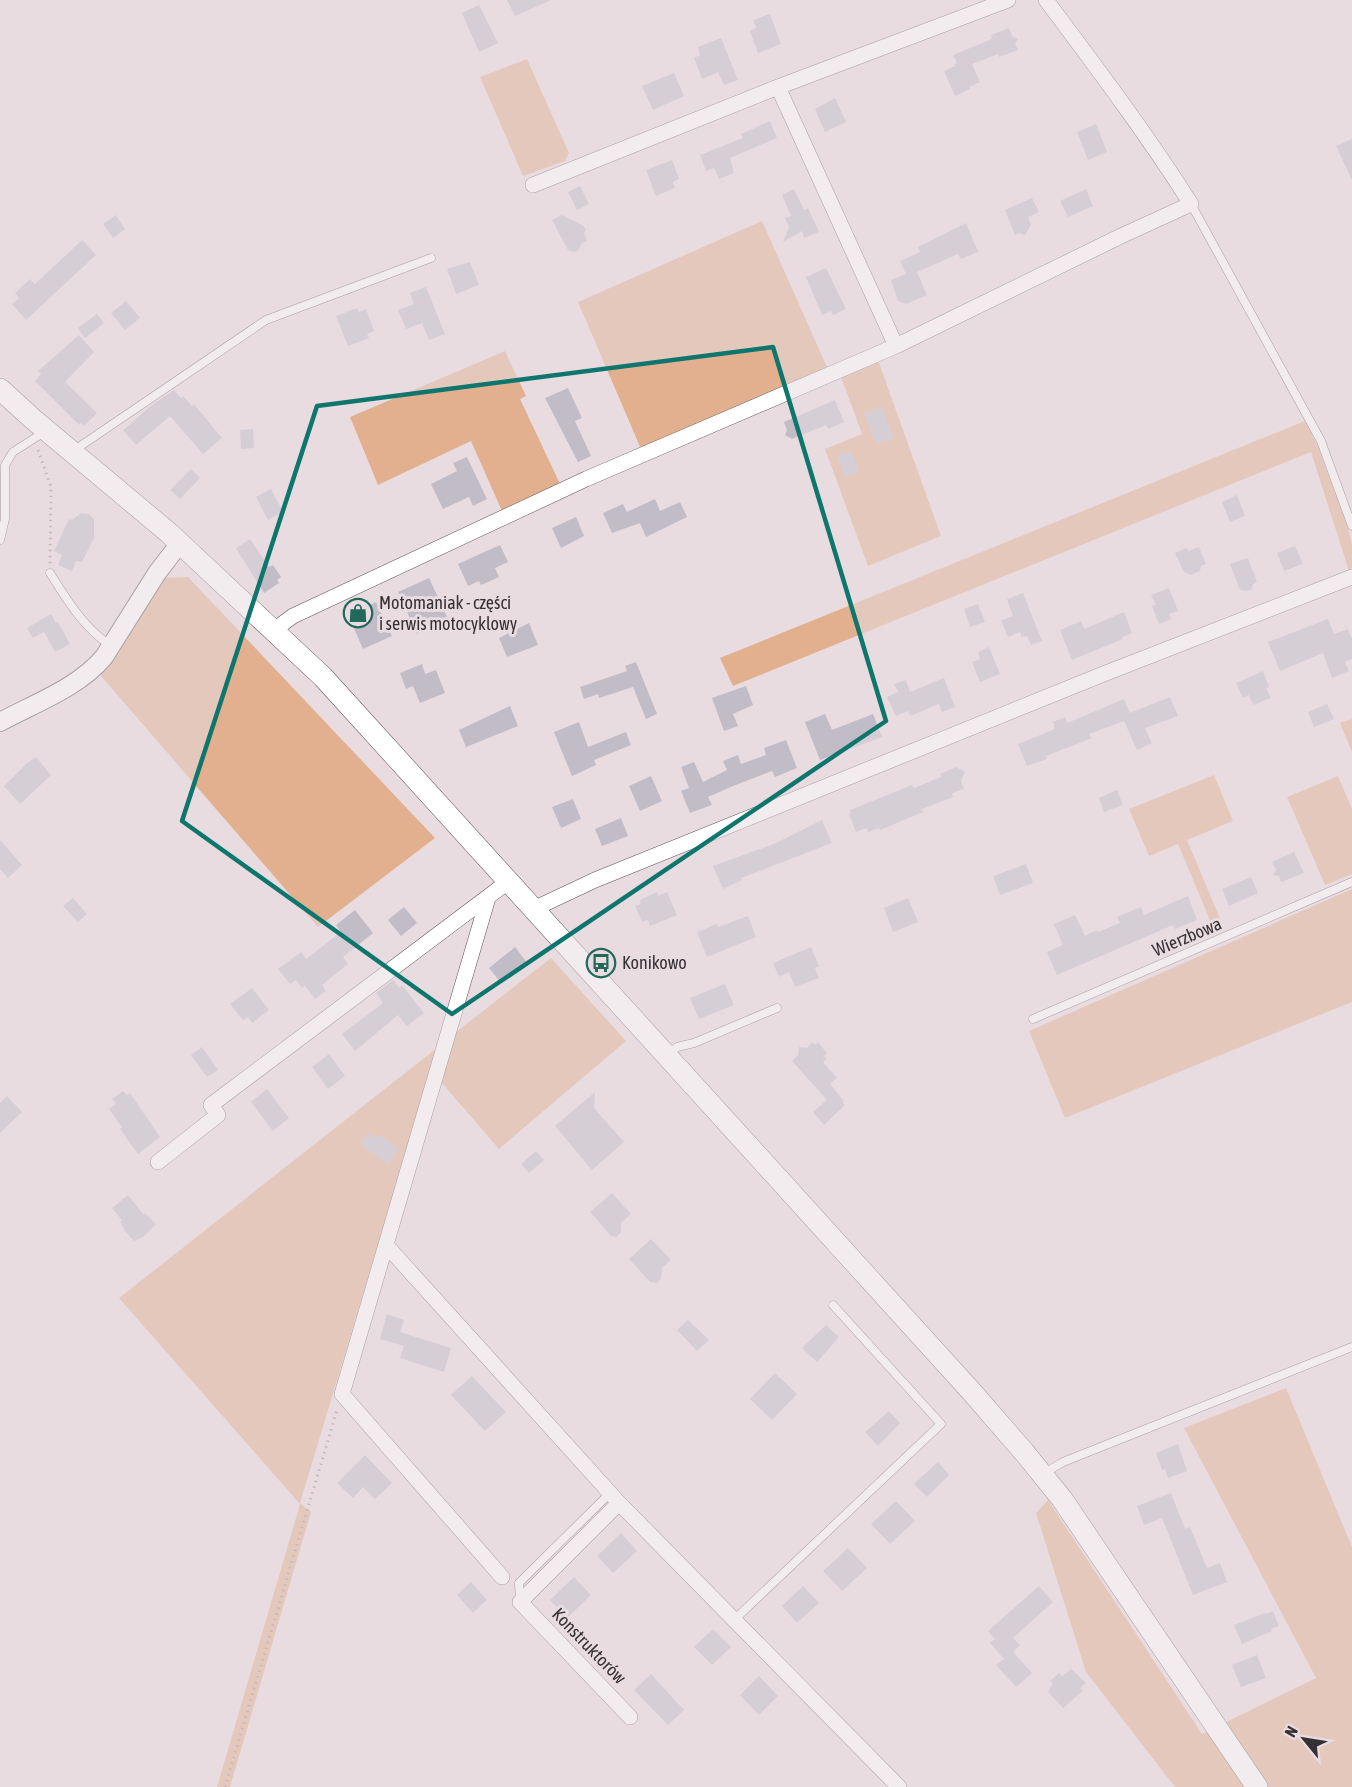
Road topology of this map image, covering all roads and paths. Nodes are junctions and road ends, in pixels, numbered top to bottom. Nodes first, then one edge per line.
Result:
1 (1008, 0) edge
2 (1046, 0) edge
3 (778, 87) junction
4 (533, 185) dead end
5 (1191, 204) junction
6 (431, 258) dead end
7 (896, 346) junction
8 (0, 389) edge
9 (41, 432) junction
10 (73, 453) junction
11 (1352, 526) edge
12 (0, 540) edge
13 (180, 543) junction
14 (50, 573) joint
15 (1352, 577) edge
16 (274, 630) junction
17 (110, 645) junction
18 (0, 722) edge
19 (509, 881) junction
20 (1352, 882) edge
21 (488, 898) junction
22 (536, 910) junction
23 (777, 1008) dead end
24 (1033, 1019) dead end
25 (667, 1056) junction
26 (158, 1162) dead end
27 (386, 1245) junction
28 (832, 1305) dead end
29 (1352, 1347) edge
30 (342, 1394) junction
31 (1042, 1474) junction
32 (614, 1498) junction
33 (502, 1577) dead end
34 (734, 1620) junction
35 (630, 1716) dead end
36 (225, 1787) edge
37 (898, 1787) edge
38 (1257, 1787) edge

1 - 3 street
2 - 5 street
3 - 4 street
3 - 7 street
5 - 7 street
5 - 11 lane
6 - 10 lane
7 - 16 street
8 - 9 main road
9 - 10 main road
9 - 12 lane
9 - 14 path
10 - 13 main road
13 - 16 main road
13 - 17 street
14 - 17 lane
15 - 22 street
16 - 19 main road
17 - 18 street
19 - 21 street
19 - 22 main road
20 - 24 lane, Wierzbowa
21 - 26 street
21 - 27 street
22 - 25 main road
23 - 25 lane
25 - 31 main road
27 - 30 street
27 - 32 street
28 - 34 lane
29 - 31 lane
30 - 33 street
30 - 36 path
31 - 38 main road
32 - 34 street
32 - 35 street, Konstruktorów
34 - 37 street

